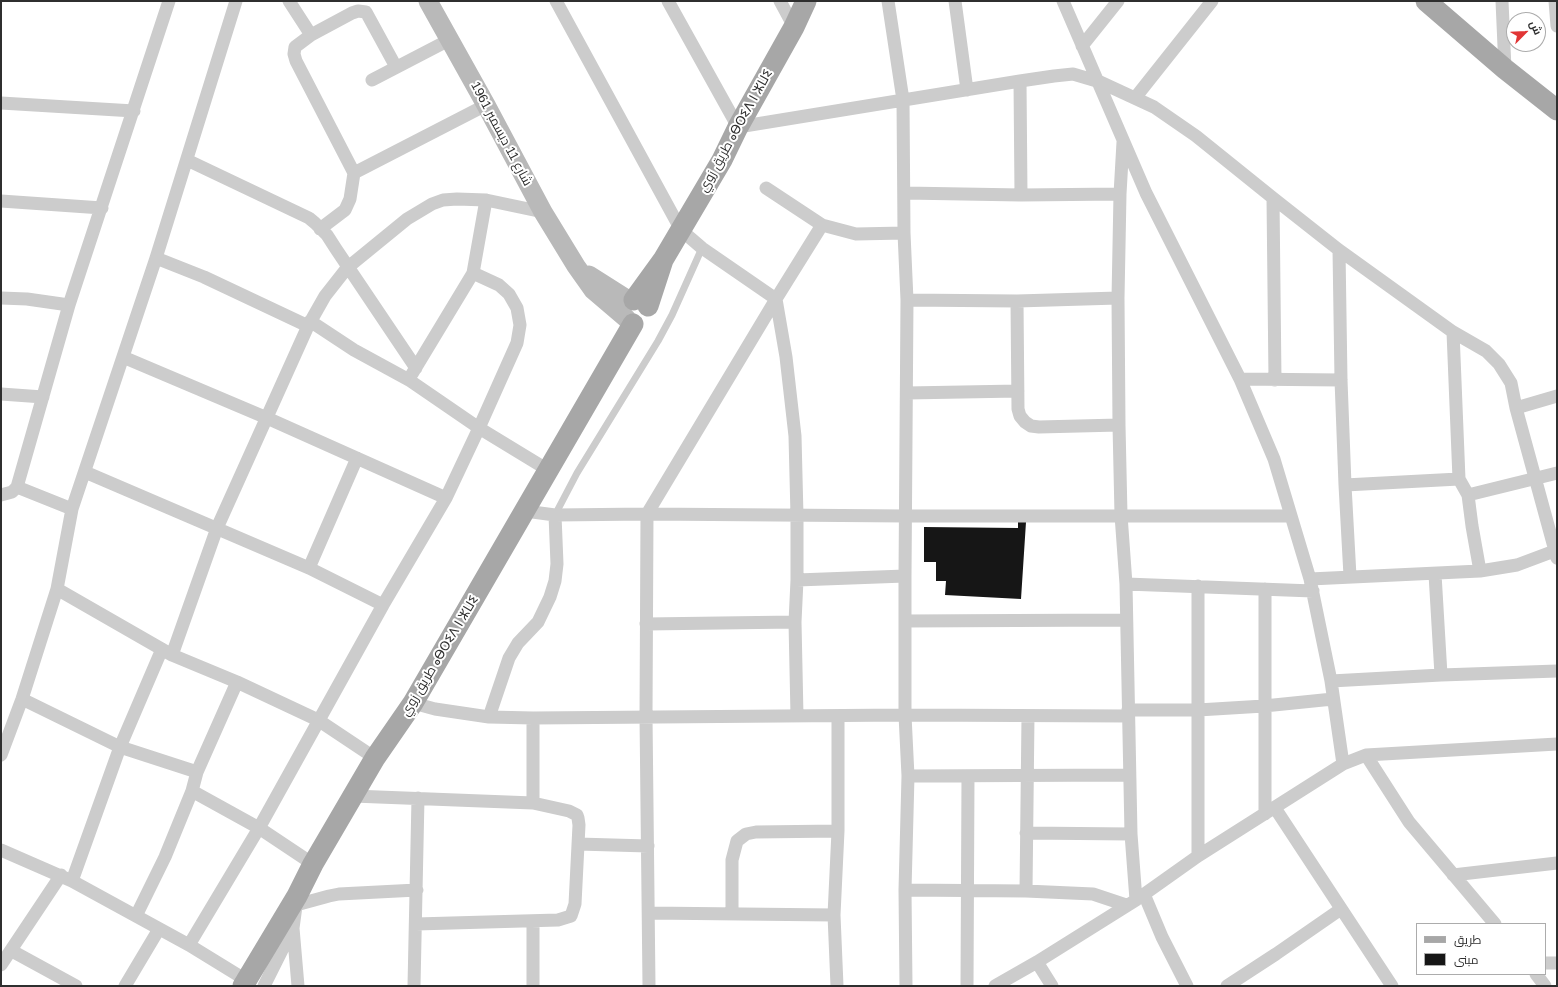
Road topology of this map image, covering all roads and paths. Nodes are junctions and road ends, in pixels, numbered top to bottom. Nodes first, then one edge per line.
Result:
1 (169, 1) edge
2 (236, 1) edge
3 (289, 1) edge
4 (428, 1) edge
5 (556, 1) edge
6 (668, 1) edge
7 (780, 1) edge
8 (806, 1) edge
9 (888, 1) edge
10 (955, 1) edge
11 (1064, 1) edge
12 (1118, 1) edge
13 (1212, 1) edge
14 (1426, 1) edge
15 (1502, 1) edge
16 (1555, 1) edge
17 (1444, 9) edge
18 (1557, 26) edge
19 (794, 27) junction
20 (311, 35) junction
21 (449, 40) junction
22 (1082, 46) junction
23 (396, 67) junction
24 (1505, 69) junction
25 (372, 80) dead end
26 (1020, 81) junction
27 (1100, 82) junction
28 (967, 90) junction
29 (1135, 98) junction
30 (903, 100) junction
31 (1, 103) edge
32 (486, 105) junction
33 (1557, 110) edge
34 (134, 111) junction
35 (738, 127) junction
36 (1123, 140) junction
37 (187, 160) junction
38 (354, 173) junction
39 (766, 188) dead end
40 (905, 193) junction
41 (1120, 194) junction
42 (1021, 195) junction
43 (1273, 198) junction
44 (486, 200) junction
45 (1, 201) edge
46 (102, 208) junction
47 (543, 212) junction
48 (822, 225) junction
49 (320, 228) junction
50 (681, 230) junction
51 (904, 234) junction
52 (702, 248) junction
53 (1339, 250) junction
54 (156, 258) junction
55 (348, 268) junction
56 (473, 273) junction
57 (1, 298) edge
58 (1118, 298) junction
59 (776, 299) junction
60 (907, 300) junction
61 (1017, 301) junction
62 (69, 305) junction
63 (634, 310) junction
64 (309, 323) junction
65 (1453, 332) junction
66 (123, 357) junction
67 (416, 368) junction
68 (1240, 379) junction
69 (409, 380) junction
70 (1275, 380) junction
71 (1341, 380) junction
72 (1018, 391) junction
73 (907, 393) junction
74 (1, 394) edge
75 (1557, 396) edge
76 (43, 397) junction
77 (1516, 408) junction
78 (267, 418) junction
79 (1119, 425) junction
80 (479, 428) junction
81 (357, 458) junction
82 (548, 470) junction
83 (85, 472) junction
84 (1557, 473) edge
85 (1459, 479) junction
86 (1536, 479) junction
87 (1345, 485) junction
88 (17, 487) junction
89 (1, 495) edge
90 (1468, 495) junction
91 (446, 498) junction
92 (72, 509) junction
93 (525, 511) junction
94 (647, 514) junction
95 (555, 515) junction
96 (1121, 515) junction
97 (797, 516) junction
98 (906, 516) junction
99 (1291, 516) junction
100 (217, 528) junction
101 (1556, 553) edge
102 (309, 568) junction
103 (1480, 571) junction
104 (1435, 574) junction
105 (905, 576) junction
106 (1350, 576) junction
107 (797, 580) junction
108 (1126, 584) junction
109 (1311, 585) junction
110 (1198, 586) junction
111 (57, 589) junction
112 (1264, 589) junction
113 (383, 605) junction
114 (905, 620) junction
115 (1126, 620) junction
116 (795, 622) junction
117 (646, 624) junction
118 (167, 652) junction
119 (1557, 671) edge
120 (1441, 675) junction
121 (1331, 681) junction
122 (237, 682) junction
123 (22, 699) junction
124 (1333, 699) junction
125 (413, 703) junction
126 (1264, 706) junction
127 (1198, 710) junction
128 (1128, 713) junction
129 (905, 715) junction
130 (489, 716) junction
131 (646, 716) junction
132 (797, 716) junction
133 (838, 716) junction
134 (1028, 716) junction
135 (533, 718) junction
136 (318, 720) junction
137 (1557, 744) edge
138 (120, 746) junction
139 (1, 755) edge
140 (1366, 755) junction
141 (375, 758) junction
142 (1343, 764) junction
143 (197, 772) junction
144 (1028, 775) junction
145 (1129, 775) junction
146 (908, 776) junction
147 (968, 776) junction
148 (192, 791) junction
149 (353, 796) junction
150 (418, 798) junction
151 (533, 803) junction
152 (1270, 811) junction
153 (259, 828) junction
154 (838, 831) junction
155 (1026, 833) junction
156 (1131, 834) junction
157 (578, 844) junction
158 (648, 846) junction
159 (1, 850) edge
160 (1198, 856) junction
161 (1557, 863) edge
162 (313, 864) junction
163 (1453, 875) junction
164 (66, 878) junction
165 (417, 890) junction
166 (905, 890) junction
167 (968, 891) junction
168 (1026, 891) junction
169 (1135, 900) junction
170 (296, 901) junction
171 (1341, 909) junction
172 (649, 913) junction
173 (732, 914) junction
174 (834, 915) junction
175 (136, 916) junction
176 (533, 921) junction
177 (1493, 923) edge
178 (416, 924) junction
179 (293, 928) junction
180 (159, 929) junction
181 (189, 945) junction
182 (12, 951) junction
183 (1036, 962) junction
184 (1546, 963) edge
185 (1557, 963) edge
186 (1, 965) edge
187 (1537, 975) edge
188 (251, 984) edge
189 (76, 986) edge
190 (125, 986) edge
191 (298, 986) edge
192 (414, 986) edge
193 (533, 986) edge
194 (649, 986) edge
195 (837, 986) edge
196 (906, 986) edge
197 (967, 986) edge
198 (995, 986) edge
199 (1052, 986) edge
200 (1187, 986) edge
201 (1227, 986) edge
202 (1392, 986) edge
203 (1545, 986) edge

1 - 34 street
2 - 37 street
3 - 20 street
4 - 21 main road, شارع 11 ديسمبر 1961
5 - 50 street
6 - 35 street
7 - 19 street
8 - 19 main road, طريق زوي ⴰⴱⵔⵉⴷ ⵏ ⵣⵡⵉ
9 - 30 street
10 - 28 street
11 - 22 street
12 - 22 street
13 - 29 street
14 - 17 main road
15 - 24 street
16 - 18 street
17 - 24 main road
19 - 35 main road, طريق زوي ⴰⴱⵔⵉⴷ ⵏ ⵣⵡⵉ
20 - 23 street
20 - 38 street
21 - 23 street
21 - 32 main road, شارع 11 ديسمبر 1961
22 - 27 street
23 - 25 street
24 - 33 main road
26 - 27 street
26 - 28 street
26 - 42 street
27 - 29 street
27 - 36 street
28 - 30 street
29 - 43 street
30 - 35 street
30 - 40 street
31 - 34 street
32 - 38 street
32 - 47 main road, شارع 11 ديسمبر 1961
34 - 46 street
35 - 50 main road, طريق زوي ⴰⴱⵔⵉⴷ ⵏ ⵣⵡⵉ
36 - 41 street
36 - 68 street
37 - 49 street
37 - 54 street
38 - 49 street
39 - 48 street
40 - 42 street
40 - 51 street
41 - 42 street
41 - 58 street
43 - 53 street
43 - 70 street
44 - 47 street
44 - 55 street
44 - 56 street
45 - 46 street
46 - 62 street
47 - 63 main road, شارع 11 ديسمبر 1961
48 - 51 street
48 - 59 street
49 - 55 street
50 - 52 street
50 - 63 main road, طريق زوي ⴰⴱⵔⵉⴷ ⵏ ⵣⵡⵉ
51 - 60 street
52 - 59 street
52 - 95 lane
53 - 65 street
53 - 71 street
54 - 64 street
54 - 66 street
55 - 64 street
55 - 67 street
56 - 67 street
56 - 80 street
57 - 62 street
58 - 61 street
58 - 79 street
59 - 94 street
59 - 97 street
60 - 61 street
60 - 73 street
61 - 72 street
62 - 76 street
63 - 82 main road, طريق زوي ⴰⴱⵔⵉⴷ ⵏ ⵣⵡⵉ
64 - 69 street
64 - 78 street
65 - 77 street
65 - 85 street
66 - 78 street
66 - 83 street
67 - 69 street
68 - 70 street
68 - 99 street
69 - 80 street
70 - 71 street
71 - 87 street
72 - 73 street
72 - 79 street
73 - 98 street
74 - 76 street
75 - 77 street
76 - 88 street
77 - 86 street
78 - 81 street
78 - 100 street
79 - 96 street
80 - 82 street
80 - 91 street
81 - 91 street
81 - 102 street
82 - 93 main road, طريق زوي ⴰⴱⵔⵉⴷ ⵏ ⵣⵡⵉ
83 - 92 street
83 - 100 street
84 - 86 street
85 - 87 street
85 - 90 street
86 - 90 street
86 - 101 street
87 - 106 street
88 - 89 street
88 - 92 street
90 - 103 street
91 - 113 street
92 - 111 street
93 - 95 street
93 - 125 main road, طريق زوي ⴰⴱⵔⵉⴷ ⵏ ⵣⵡⵉ
94 - 95 street
94 - 97 street
94 - 117 street
95 - 130 street
96 - 98 street
96 - 99 street
96 - 108 street
97 - 98 street
97 - 107 street
98 - 105 street
99 - 109 street
100 - 102 street
100 - 118 street
101 - 103 street
102 - 113 street
103 - 104 street
104 - 106 street
104 - 120 street
105 - 107 street
105 - 114 street
106 - 109 street
107 - 116 street
108 - 110 street
108 - 115 street
109 - 112 street
109 - 121 street
110 - 112 street
110 - 127 street
111 - 118 street
111 - 123 street
112 - 126 street
113 - 136 street
114 - 115 street
114 - 129 street
115 - 128 street
116 - 117 street
116 - 132 street
117 - 131 street
118 - 122 street
118 - 138 street
119 - 120 street
120 - 121 street
121 - 124 street
122 - 136 street
122 - 143 street
123 - 138 street
123 - 139 street
124 - 126 street
124 - 142 street
125 - 130 street
125 - 141 main road, طريق زوي ⴰⴱⵔⵉⴷ ⵏ ⵣⵡⵉ
126 - 127 street
126 - 152 street
127 - 128 street
127 - 160 street
128 - 134 street
128 - 145 street
129 - 133 street
129 - 134 street
129 - 146 street
130 - 135 street
131 - 132 street
131 - 135 street
131 - 158 street
132 - 133 street
133 - 154 street
134 - 144 street
135 - 151 street
136 - 141 street
136 - 153 street
137 - 140 street
138 - 143 street
138 - 164 street
140 - 142 street
140 - 163 street
141 - 149 main road, طريق زوي ⴰⴱⵔⵉⴷ ⵏ ⵣⵡⵉ
142 - 152 street
143 - 148 street
144 - 145 street
144 - 147 street
144 - 155 street
145 - 156 street
146 - 147 street
146 - 166 street
147 - 167 street
148 - 153 street
148 - 175 street
149 - 150 street
149 - 162 main road, طريق زوي ⴰⴱⵔⵉⴷ ⵏ ⵣⵡⵉ
150 - 151 street
150 - 165 street
151 - 157 street
152 - 160 street
152 - 171 street
153 - 162 street
153 - 181 street
154 - 173 street
154 - 174 street
155 - 156 street
155 - 168 street
156 - 169 street
157 - 158 street
157 - 176 street
158 - 172 street
159 - 164 street
160 - 169 street
161 - 163 street
162 - 170 main road, طريق زوي ⴰⴱⵔⵉⴷ ⵏ ⵣⵡⵉ
163 - 177 street
164 - 175 street
164 - 182 street
165 - 170 street
165 - 178 street
166 - 167 street
166 - 196 street
167 - 168 street
167 - 197 street
168 - 169 street
169 - 183 street
169 - 200 street
170 - 179 street
170 - 188 main road, طريق زوي ⴰⴱⵔⵉⴷ ⵏ ⵣⵡⵉ
171 - 201 street
171 - 202 street
172 - 173 street
172 - 194 street
173 - 174 street
174 - 195 street
175 - 180 street
176 - 178 street
176 - 193 street
178 - 192 street
179 - 188 street
179 - 191 street
180 - 181 street
180 - 190 street
181 - 188 street
182 - 186 street
182 - 189 street
183 - 198 street
183 - 199 street
184 - 185 street
187 - 203 street

